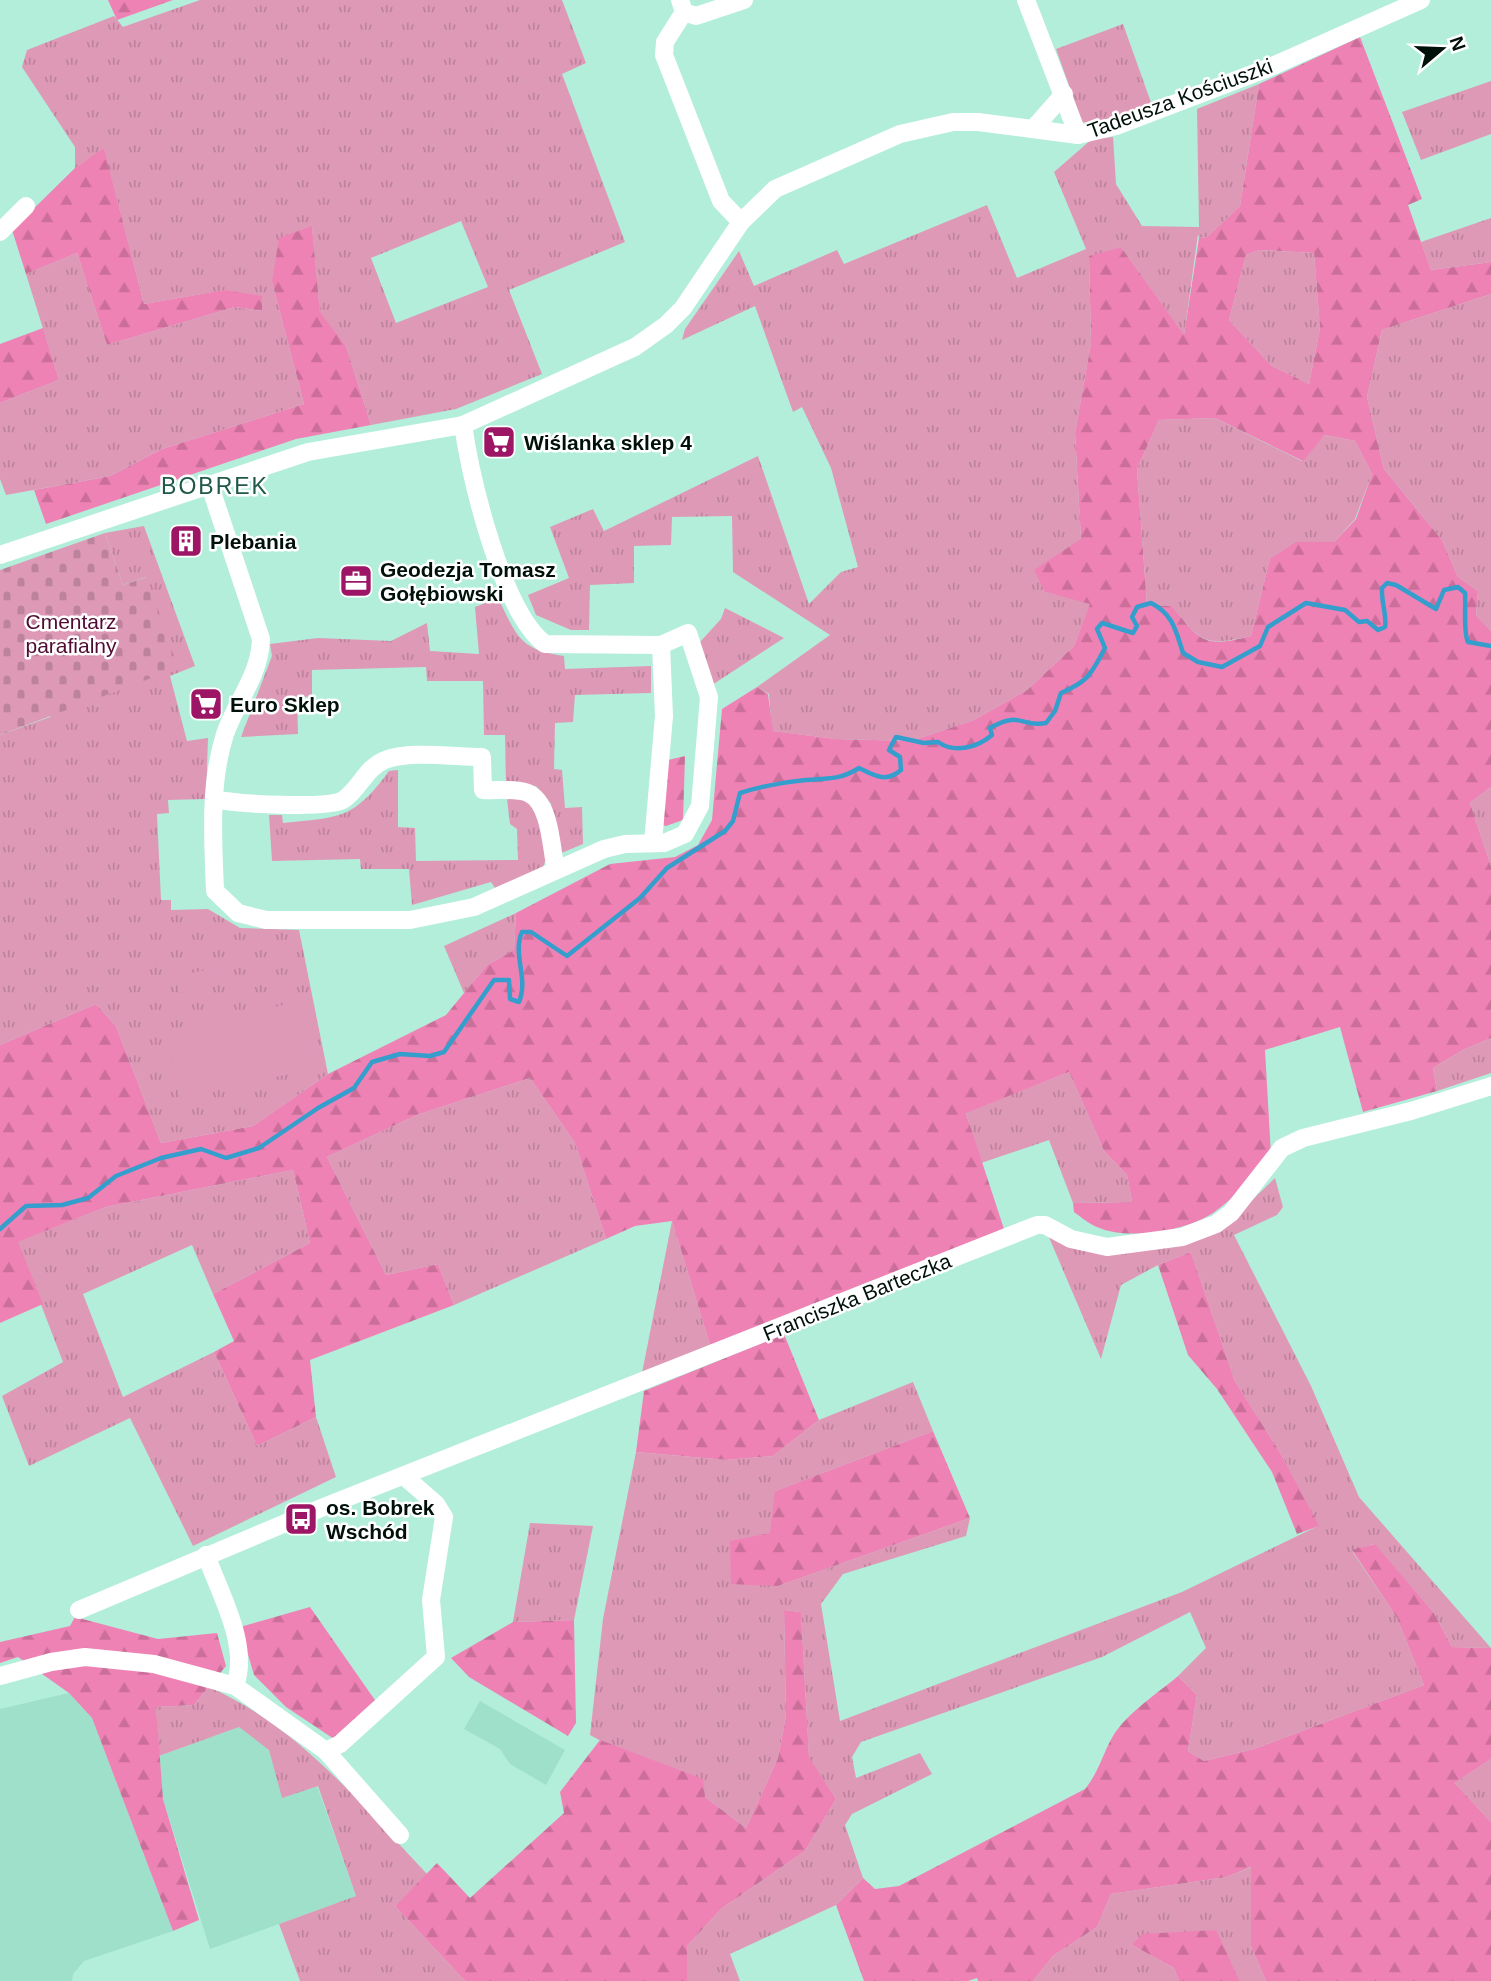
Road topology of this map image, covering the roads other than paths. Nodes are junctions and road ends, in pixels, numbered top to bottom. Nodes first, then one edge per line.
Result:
1 (744, 0) edge
2 (1026, 0) edge
3 (1420, 0) edge
4 (682, 6) edge
5 (1064, 94) junction
6 (1033, 129) junction
7 (1078, 135) junction
8 (26, 206) dead end
9 (741, 222) junction
10 (0, 232) edge
11 (463, 425) junction
12 (210, 486) junction
13 (0, 555) edge
14 (661, 645) junction
15 (215, 799) junction
16 (653, 844) junction
17 (556, 870) junction
18 (1491, 1086) edge
19 (405, 1477) junction
20 (206, 1555) junction
21 (79, 1610) dead end
22 (0, 1676) edge
23 (235, 1686) junction
24 (326, 1751) junction
25 (400, 1835) dead end

1 - 4 street
2 - 5 street
3 - 7 street, Tadeusza Kościuszki
4 - 9 street
5 - 6 street
5 - 7 street
6 - 7 street, Tadeusza Kościuszki
6 - 9 street, Tadeusza Kościuszki
8 - 10 street
9 - 11 street, Tadeusza Kościuszki
11 - 12 street, Tadeusza Kościuszki
11 - 14 street
12 - 13 street, Tadeusza Kościuszki
12 - 15 street
14 - 16 street
14 - 16 street
15 - 17 street
15 - 17 street
16 - 17 street
18 - 19 street, Franciszka Barteczka
19 - 20 street, Franciszka Barteczka
19 - 24 street
20 - 21 street, Franciszka Barteczka
20 - 23 street
22 - 23 street
23 - 24 street
24 - 25 street

